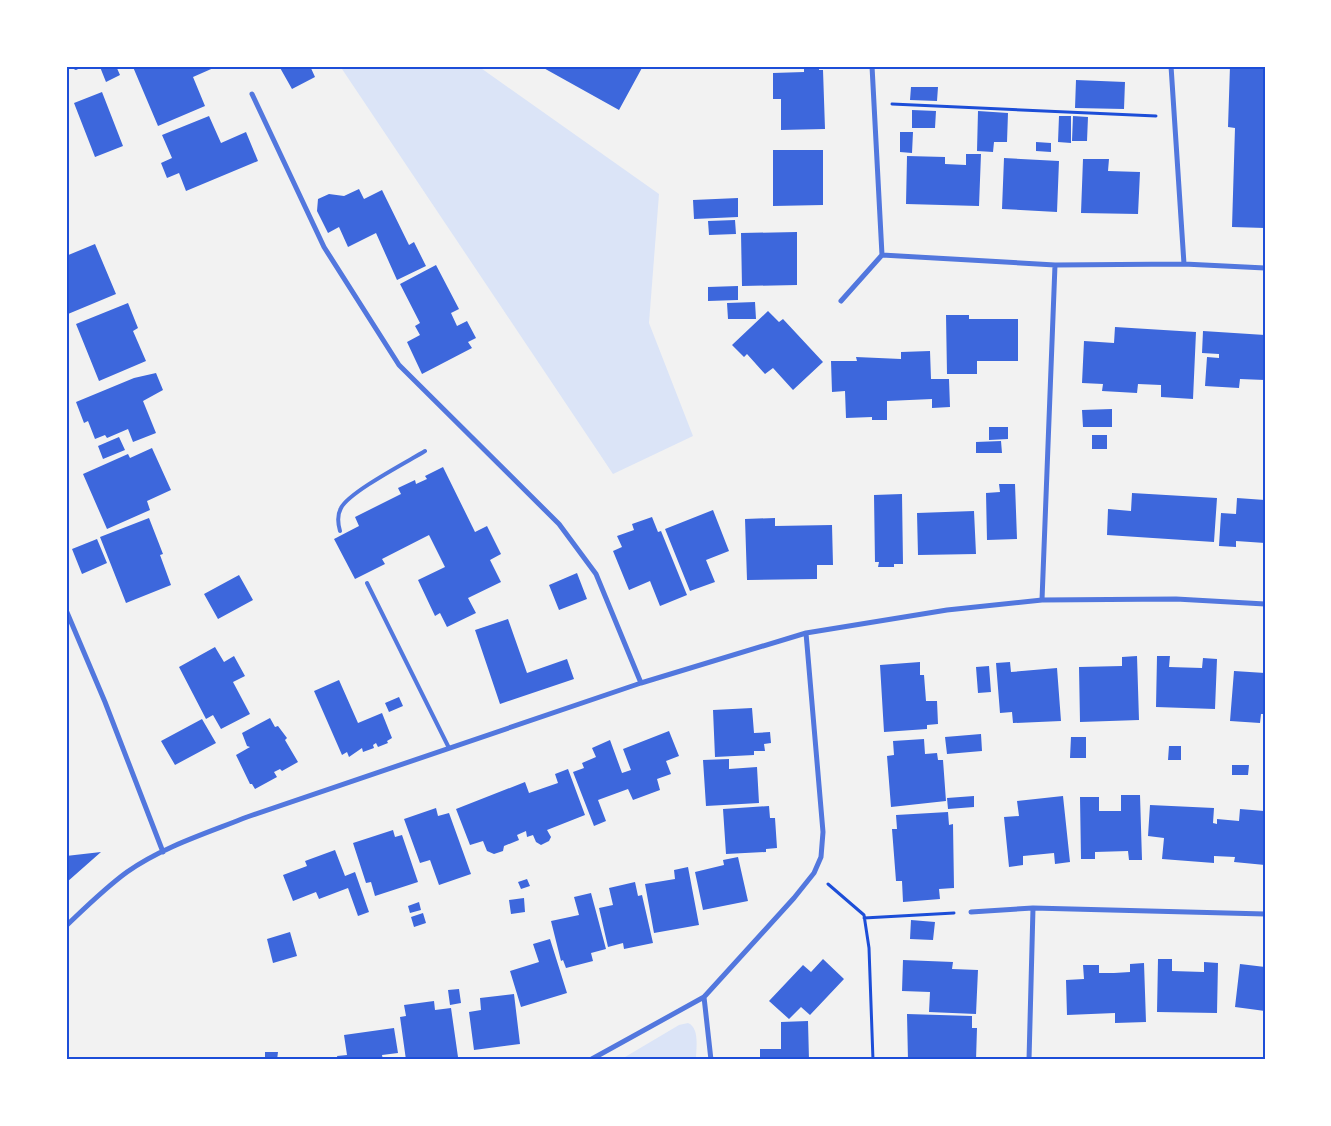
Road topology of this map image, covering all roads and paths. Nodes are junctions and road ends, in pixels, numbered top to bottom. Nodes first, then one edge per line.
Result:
1 (872, 66) edge
2 (1171, 66) edge
3 (252, 94) dead end
4 (874, 103) junction
5 (1174, 116) junction
6 (882, 255) junction
7 (1184, 264) junction
8 (1055, 265) junction
9 (1265, 268) edge
10 (841, 301) dead end
11 (425, 451) dead end
12 (340, 531) dead end
13 (367, 582) dead end
14 (1042, 600) junction
15 (1265, 604) edge
16 (66, 610) edge
17 (806, 633) junction
18 (641, 683) junction
19 (449, 748) junction
20 (163, 852) junction
21 (814, 873) junction
22 (1032, 908) junction
23 (971, 912) joint
24 (1265, 914) edge
25 (864, 918) junction
26 (66, 926) edge
27 (704, 997) junction
28 (590, 1060) edge
29 (711, 1060) edge
30 (872, 1060) edge
31 (1028, 1060) edge

1 - 4 street
2 - 5 street
3 - 18 street
4 - 5 path
4 - 6 street
5 - 7 street
6 - 8 street
6 - 10 street
7 - 8 street
7 - 9 street
8 - 14 street
11 - 12 lane
13 - 19 lane
14 - 15 street
14 - 17 street
16 - 20 street
17 - 18 street
17 - 21 street
18 - 19 street
19 - 20 street
20 - 26 street
21 - 25 path
21 - 27 street
22 - 23 street
22 - 24 street
22 - 31 street
23 - 25 path
25 - 30 path
27 - 28 street
27 - 29 street

